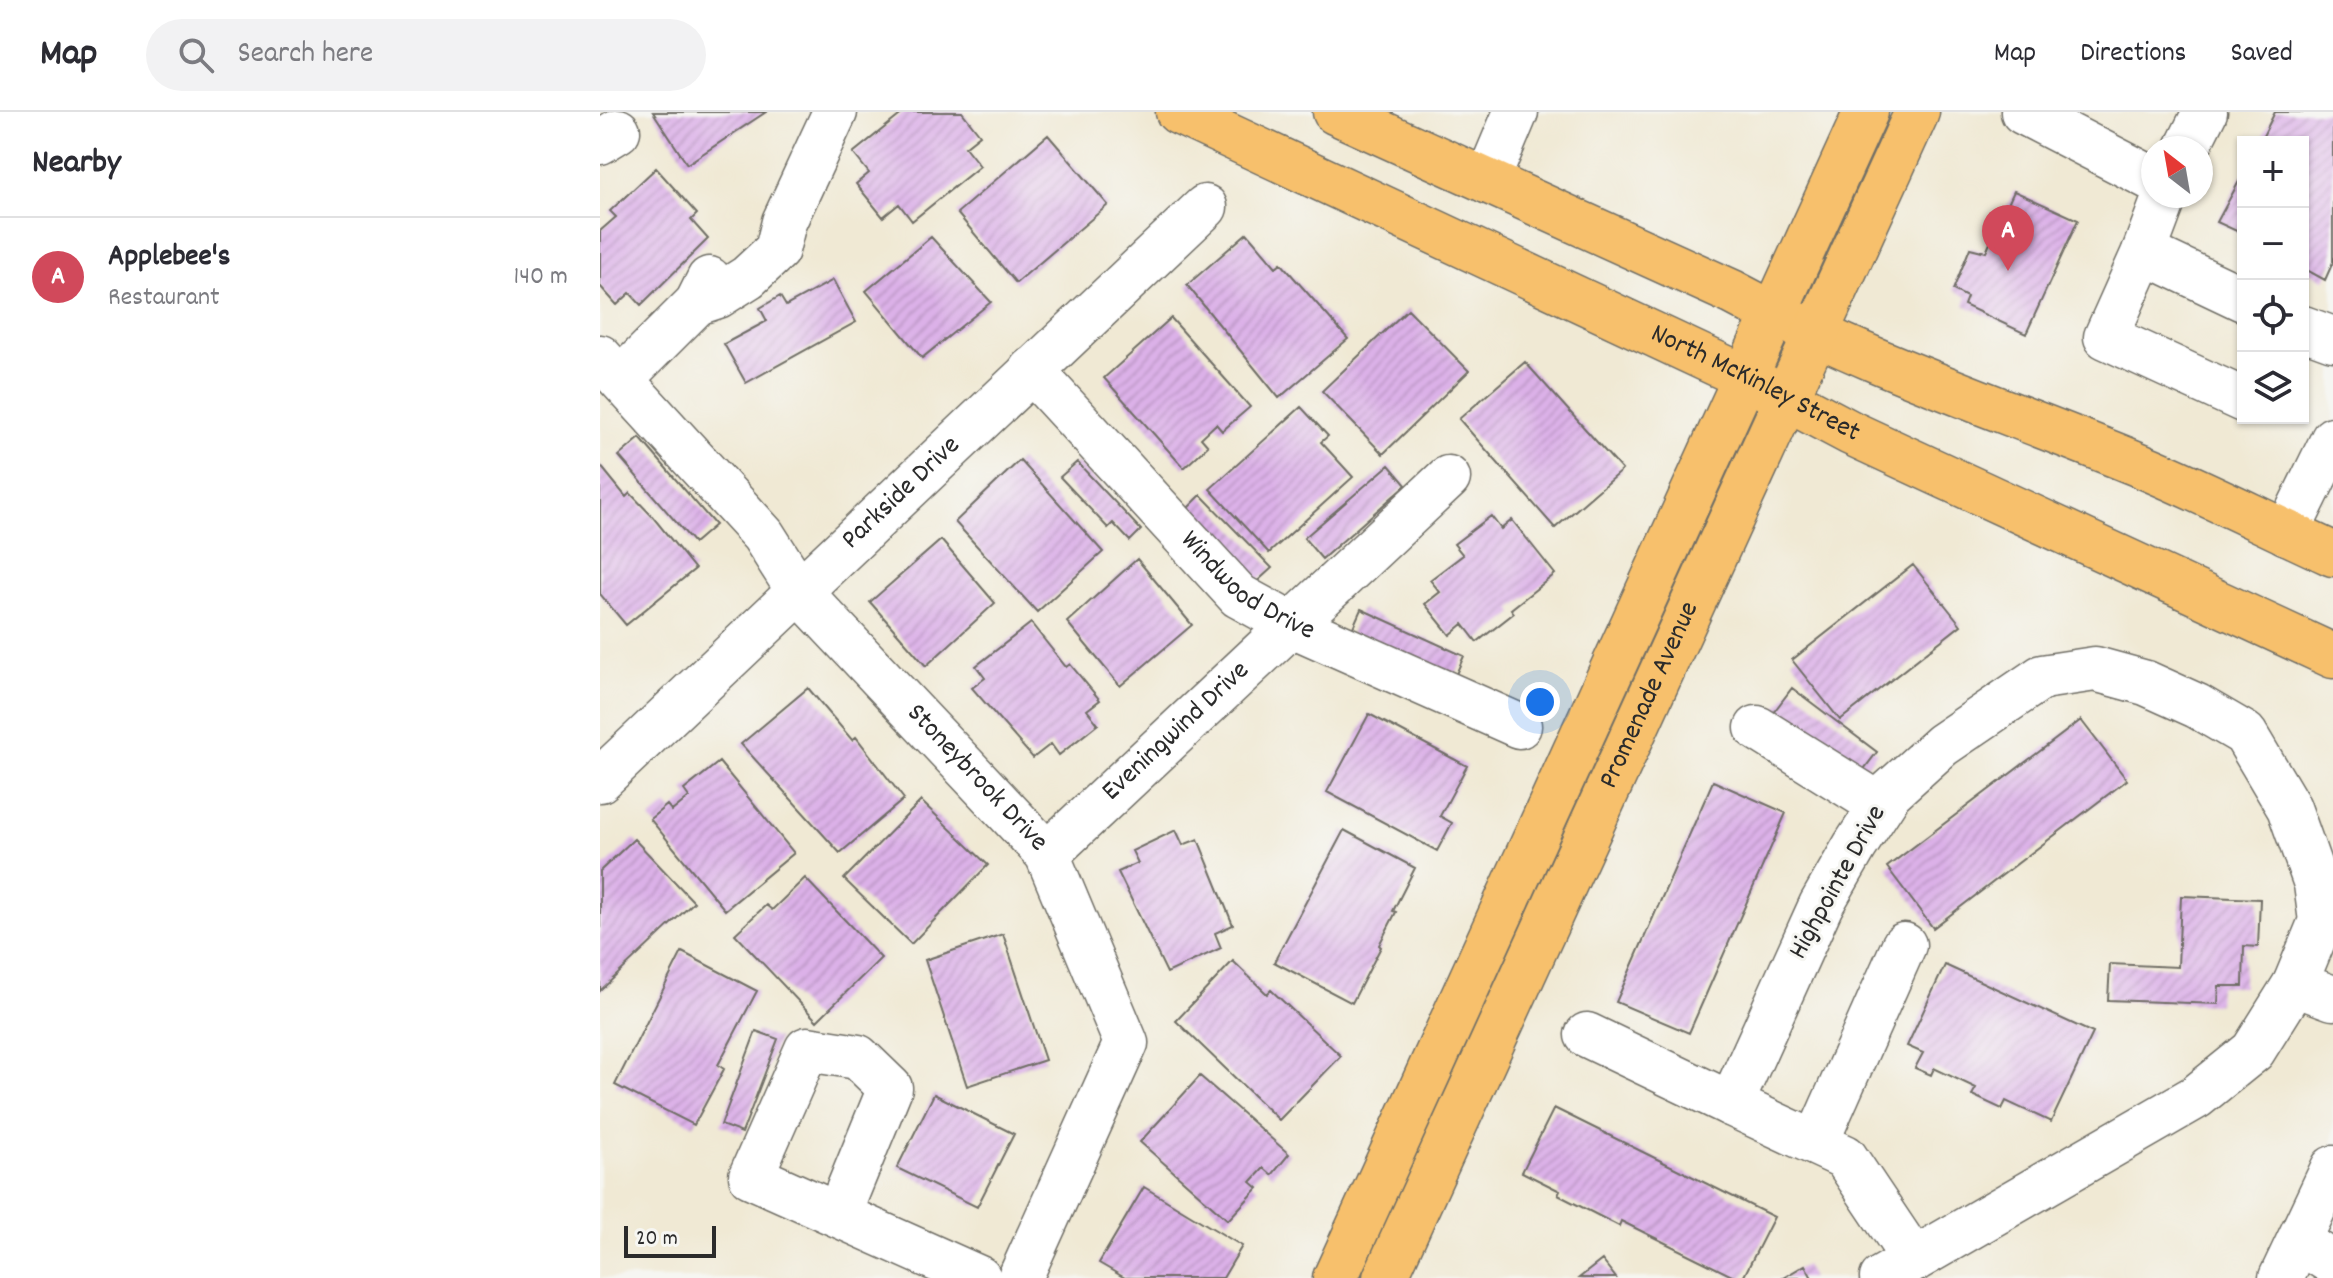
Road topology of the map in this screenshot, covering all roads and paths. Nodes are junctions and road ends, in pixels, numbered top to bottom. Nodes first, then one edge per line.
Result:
1 (835, 112) edge
2 (1178, 112) edge
3 (1335, 112) edge
4 (1516, 112) edge
5 (1866, 112) edge
6 (1917, 112) edge
7 (2205, 112) edge
8 (2036, 115) edge
9 (2193, 136) edge
10 (2141, 172) edge
11 (1487, 181) junction
12 (1205, 207) dead end
13 (2160, 208) edge
14 (2144, 252) junction
15 (2237, 296) edge
16 (1773, 314) junction
17 (2309, 330) edge
18 (1814, 332) junction
19 (2333, 339) edge
20 (610, 368) edge
21 (1031, 370) junction
22 (1747, 378) junction
23 (2237, 397) edge
24 (1787, 399) junction
25 (2333, 439) edge
26 (1448, 478) dead end
27 (2287, 533) junction
28 (2333, 554) edge
29 (798, 590) junction
30 (1290, 624) junction
31 (2333, 656) edge
32 (1519, 726) dead end
33 (1757, 728) dead end
34 (600, 734) edge
35 (645, 737) junction
36 (600, 780) edge
37 (1880, 805) junction
38 (1047, 854) junction
39 (2326, 937) edge
40 (1904, 945) dead end
41 (2314, 991) edge
42 (1587, 1035) dead end
43 (1731, 1104) junction
44 (1816, 1143) junction
45 (2333, 1168) edge
46 (838, 1215) dead end
47 (2304, 1261) edge
48 (1898, 1269) edge
49 (979, 1278) edge
50 (1020, 1278) edge
51 (1335, 1278) edge
52 (1385, 1278) edge

1 - 20 street
2 - 22 main road, North McKinley Street
3 - 11 main road
4 - 11 street
5 - 16 main road, Promenade Avenue
6 - 18 main road, Promenade Avenue
7 - 9 street
8 - 10 street
11 - 16 main road
12 - 21 street, Parkside Drive
13 - 14 street
14 - 15 street
14 - 23 street
16 - 18 main road
16 - 22 main road, Promenade Avenue
17 - 19 street
18 - 24 main road, Promenade Avenue
18 - 27 main road
20 - 29 street, Stoneybrook Drive
21 - 29 street, Parkside Drive
21 - 30 street, Windwood Drive
22 - 24 main road, North McKinley Street
22 - 51 main road, Promenade Avenue
24 - 31 main road, North McKinley Street
24 - 52 main road, Promenade Avenue
25 - 27 street
26 - 30 street, Eveningwind Drive
27 - 28 main road
29 - 35 street, Parkside Drive
29 - 38 street, Stoneybrook Drive
30 - 32 street, Windwood Drive
30 - 38 street, Eveningwind Drive
33 - 37 street
34 - 35 street
35 - 36 street, Parkside Drive
37 - 39 street, Highpointe Drive
37 - 43 street, Highpointe Drive
38 - 50 street, Stoneybrook Drive
39 - 41 street, Highpointe Drive
40 - 44 street
41 - 48 street, Highpointe Drive
42 - 43 street
43 - 44 street, Highpointe Drive
44 - 48 street, Highpointe Drive
45 - 47 street
46 - 49 street

